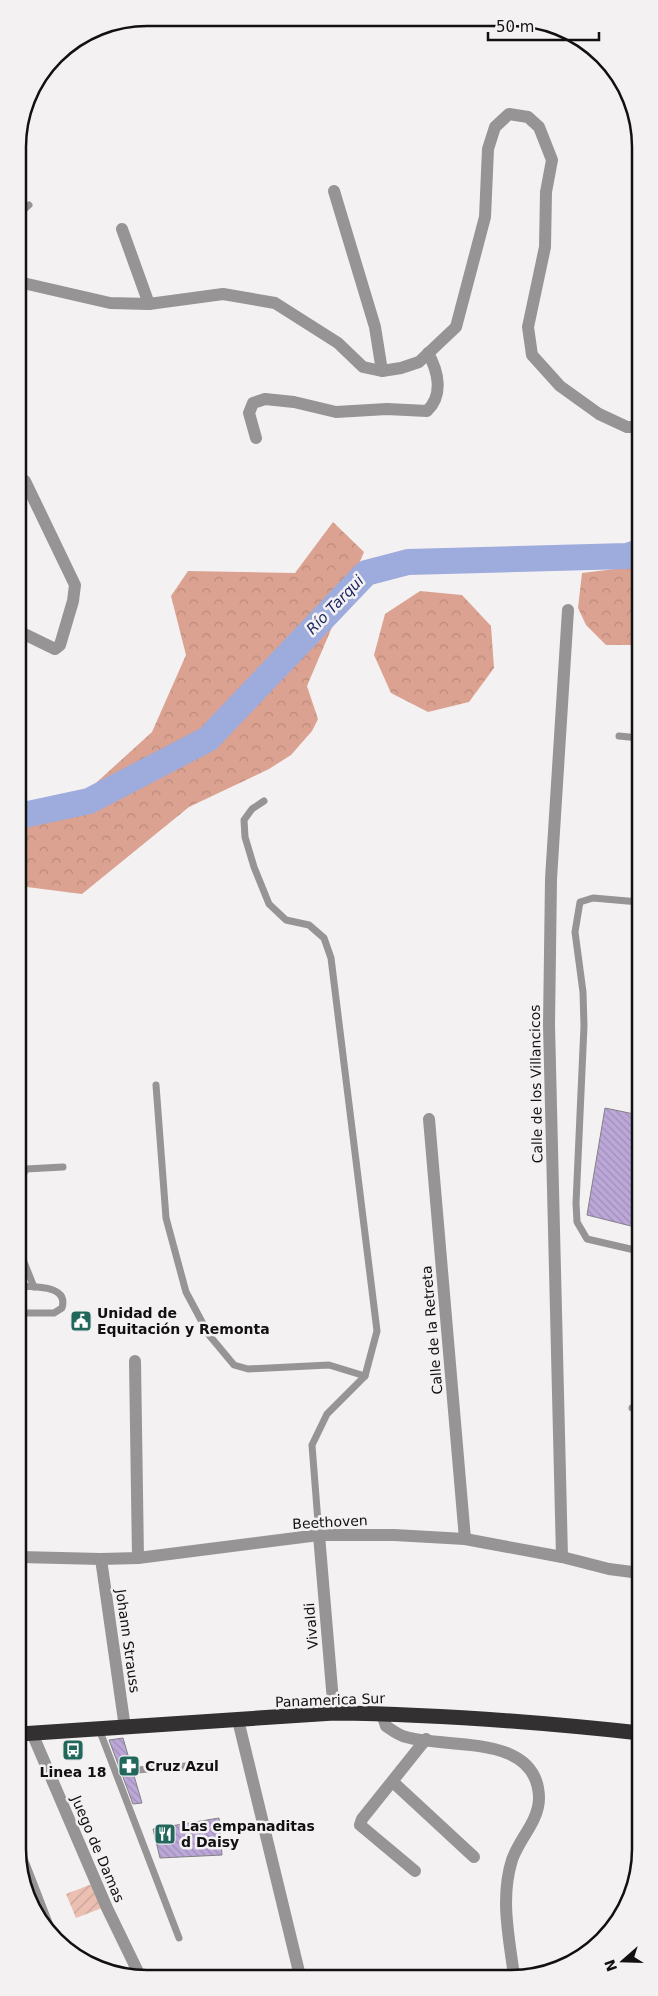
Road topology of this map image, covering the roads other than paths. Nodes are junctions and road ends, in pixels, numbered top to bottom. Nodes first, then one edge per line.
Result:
1 (334, 191) dead end
2 (122, 229) dead end
3 (27, 283) edge
4 (149, 304) junction
5 (428, 353) junction
6 (382, 371) junction
7 (632, 427) edge
8 (256, 438) dead end
9 (27, 484) edge
10 (568, 610) dead end
11 (27, 635) edge
12 (619, 736) dead end
13 (632, 737) edge
14 (264, 801) dead end
15 (632, 901) edge
16 (156, 1085) dead end
17 (430, 1119) dead end
18 (63, 1167) dead end
19 (26, 1170) edge
20 (631, 1249) edge
21 (26, 1268) edge
22 (26, 1286) edge
23 (34, 1287) junction
24 (26, 1313) dead end
25 (135, 1361) dead end
26 (365, 1376) junction
27 (319, 1536) junction
28 (465, 1539) junction
29 (26, 1556) edge
30 (562, 1556) junction
31 (138, 1558) junction
32 (101, 1559) junction
33 (631, 1573) edge
34 (334, 1713) junction
35 (382, 1714) junction
36 (238, 1720) junction
37 (98, 1728) junction
38 (125, 1728) junction
39 (631, 1732) edge
40 (26, 1734) edge
41 (426, 1739) junction
42 (210, 1764) dead end
43 (137, 1770) dead end
44 (393, 1782) junction
45 (474, 1857) dead end
46 (415, 1872) dead end
47 (179, 1938) dead end
48 (137, 1969) edge
49 (299, 1970) edge
50 (513, 1970) edge

1 - 6 street
2 - 4 street
3 - 4 street
4 - 6 street
5 - 6 street
5 - 7 street
5 - 8 street
9 - 11 street
10 - 30 street, Calle de los Villancicos
12 - 13 lane
14 - 26 lane
15 - 20 lane
16 - 26 lane
17 - 28 street, Calle de la Retreta
18 - 19 lane
21 - 23 lane
22 - 23 lane
23 - 24 lane
25 - 31 street
26 - 27 lane
27 - 28 street, Beethoven
27 - 31 street, Beethoven
27 - 34 street, Vivaldi
28 - 30 street, Beethoven
29 - 32 street, Beethoven
30 - 33 street, Beethoven
31 - 32 street, Beethoven
32 - 38 street, Johann Strauss
34 - 35 highway, Panamerica Sur
34 - 36 highway, Panamerica Sur
35 - 39 highway, Panamerica Sur
35 - 41 street
36 - 38 highway, Panamerica Sur
36 - 49 street
37 - 38 highway, Panamerica Sur
37 - 40 highway, Panamerica Sur
37 - 47 lane
40 - 48 street, Juego de Damas
41 - 44 street
41 - 50 street
42 - 43 lane
44 - 45 street
44 - 46 street

